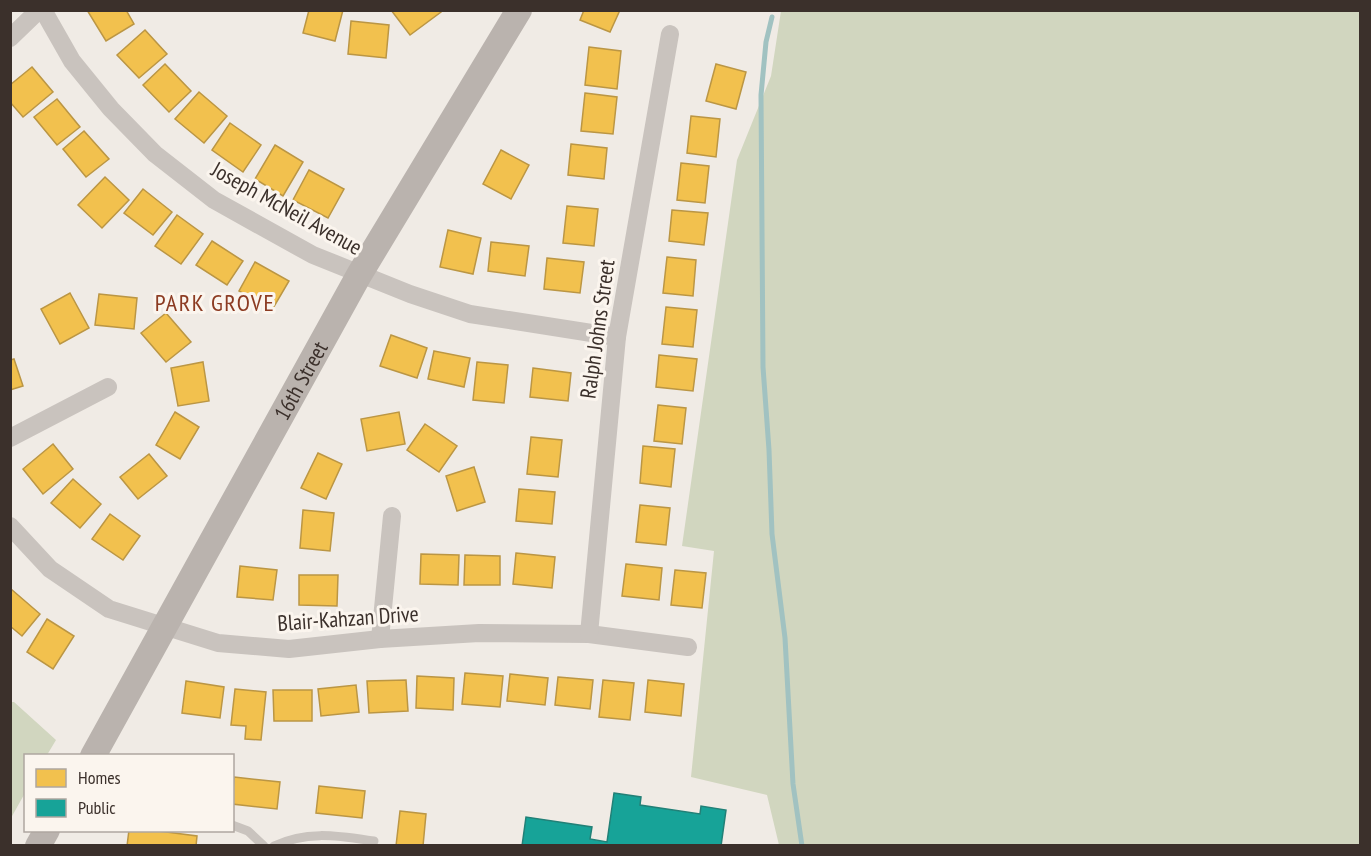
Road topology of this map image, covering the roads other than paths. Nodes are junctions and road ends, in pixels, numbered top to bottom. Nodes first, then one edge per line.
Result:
1 (41, 10) edge
2 (519, 10) edge
3 (670, 34) dead end
4 (10, 38) edge
5 (359, 275) junction
6 (617, 337) junction
7 (108, 387) dead end
8 (10, 438) edge
9 (392, 516) dead end
10 (10, 526) edge
11 (165, 625) junction
12 (589, 634) junction
13 (380, 639) junction
14 (688, 647) dead end
15 (94, 754) edge
16 (234, 826) edge
17 (46, 832) edge
18 (374, 841) dead end
19 (38, 846) edge
20 (264, 846) edge
21 (274, 846) edge

1 - 4 street
1 - 5 street, Joseph McNeil Avenue
2 - 5 street, 16th Street
3 - 6 street, Ralph Johns Street
5 - 6 street, Joseph McNeil Avenue
5 - 11 street, 16th Street
6 - 12 street, Ralph Johns Street
7 - 8 street
9 - 13 street
10 - 11 street, Blair-Kahzan Drive
11 - 13 street, Blair-Kahzan Drive
11 - 15 street, 16th Street
12 - 13 street, Blair-Kahzan Drive
12 - 14 street, Blair-Kahzan Drive
16 - 20 lane
17 - 19 street
18 - 21 lane

